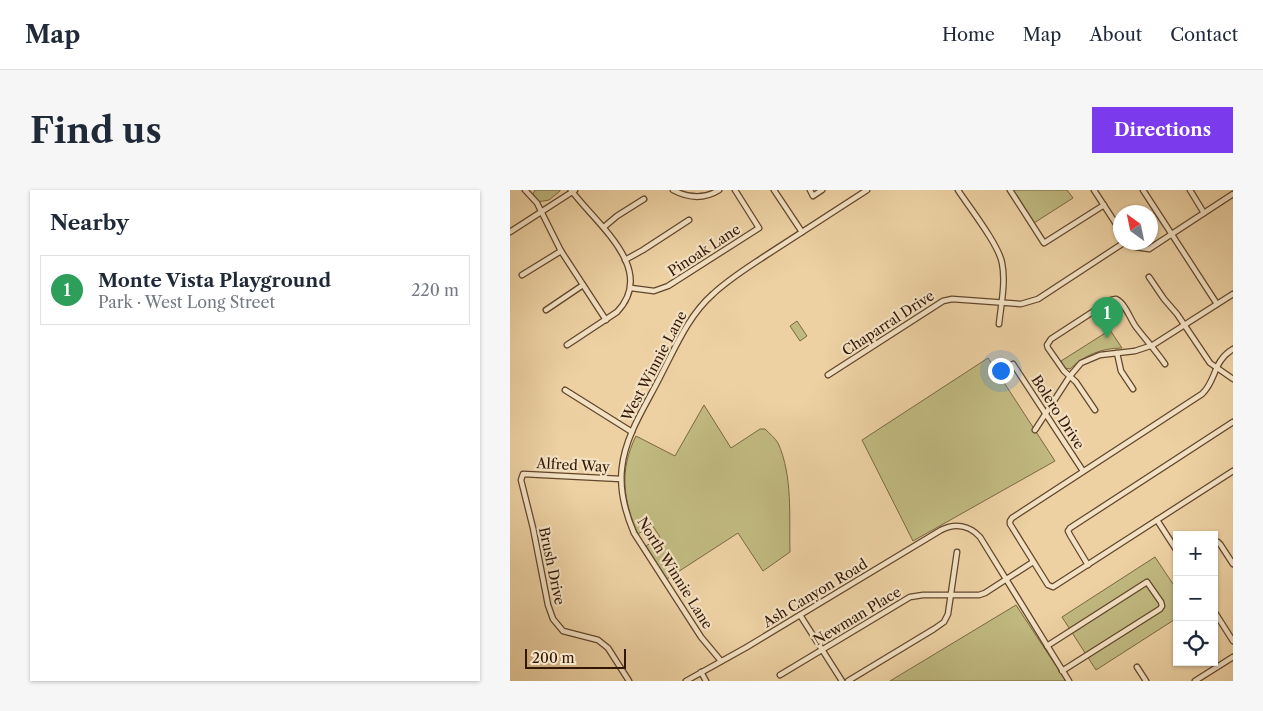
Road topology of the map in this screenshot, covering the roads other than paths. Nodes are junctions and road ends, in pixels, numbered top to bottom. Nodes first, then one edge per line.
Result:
1 (526, 190) edge
2 (672, 190) edge
3 (719, 190) edge
4 (735, 190) edge
5 (774, 190) edge
6 (810, 190) edge
7 (822, 190) edge
8 (867, 190) edge
9 (958, 190) edge
10 (1010, 190) edge
11 (1094, 190) edge
12 (1143, 190) edge
13 (1190, 190) edge
14 (573, 191) edge
15 (1233, 194) edge
16 (644, 199) dead end
17 (1104, 205) junction
18 (542, 212) junction
19 (1204, 213) junction
20 (1113, 219) edge
21 (689, 220) dead end
22 (604, 227) junction
23 (510, 232) edge
24 (802, 232) junction
25 (1171, 234) junction
26 (1158, 243) edge
27 (1113, 250) edge
28 (561, 251) junction
29 (625, 260) junction
30 (522, 275) dead end
31 (1149, 277) dead end
32 (583, 285) junction
33 (631, 288) junction
34 (1233, 294) edge
35 (1001, 302) junction
36 (1217, 304) junction
37 (546, 310) dead end
38 (606, 320) junction
39 (1000, 324) dead end
40 (1185, 325) junction
41 (567, 346) dead end
42 (1153, 346) junction
43 (1233, 349) edge
44 (1117, 353) junction
45 (1013, 364) dead end
46 (1165, 364) dead end
47 (1216, 368) junction
48 (828, 375) dead end
49 (1070, 376) junction
50 (1233, 379) edge
51 (1133, 389) dead end
52 (565, 390) dead end
53 (1095, 410) dead end
54 (1046, 414) junction
55 (1233, 422) edge
56 (1034, 430) dead end
57 (632, 432) junction
58 (1083, 471) junction
59 (1231, 472) edge
60 (523, 474) joint
61 (621, 479) junction
62 (1233, 480) edge
63 (1157, 520) junction
64 (1173, 545) edge
65 (1218, 545) edge
66 (956, 552) dead end
67 (1033, 562) junction
68 (1233, 564) edge
69 (1088, 565) junction
70 (1006, 580) junction
71 (951, 595) junction
72 (800, 615) junction
73 (1218, 621) edge
74 (1233, 641) edge
75 (1047, 646) junction
76 (822, 650) junction
77 (1233, 657) edge
78 (721, 661) junction
79 (1137, 667) dead end
80 (1062, 671) junction
81 (701, 672) junction
82 (780, 675) dead end
83 (629, 681) edge
84 (686, 681) edge
85 (706, 681) edge
86 (842, 681) edge
87 (848, 681) edge
88 (1069, 681) edge
89 (1146, 681) edge
90 (1196, 681) edge

1 - 18 street
2 - 3 street
4 - 33 street, Pinoak Lane
5 - 24 street
6 - 7 street
8 - 24 street, West Winnie Lane
9 - 35 street
10 - 17 street
11 - 17 street
12 - 25 street
13 - 19 street
14 - 18 street
14 - 22 street
15 - 19 street
16 - 22 street
17 - 20 street
18 - 23 street
18 - 28 street
19 - 25 street
21 - 29 street
22 - 29 street
24 - 57 street, West Winnie Lane
25 - 26 street
25 - 36 street
27 - 35 street, Chaparral Drive
28 - 30 street
28 - 32 street
29 - 33 street
31 - 40 street
32 - 37 street
32 - 38 street
33 - 38 street
34 - 36 street
35 - 39 street
35 - 48 street, Chaparral Drive
36 - 40 street
38 - 41 street
40 - 42 street
40 - 47 street
42 - 44 street
42 - 46 street
42 - 49 street
43 - 47 street
44 - 49 street
44 - 51 street
45 - 54 street, Bolero Drive
47 - 50 street
47 - 58 street
49 - 53 street
49 - 54 street
52 - 57 street
54 - 56 street
54 - 58 street, Bolero Drive
55 - 69 street
57 - 61 street, North Winnie Lane
58 - 67 street
59 - 62 street
59 - 63 street
60 - 61 street, Alfred Way
60 - 83 street, Brush Drive
61 - 78 street, North Winnie Lane
63 - 64 street
63 - 69 street
65 - 68 street
66 - 71 street
67 - 69 street
67 - 70 street, Newman Place
70 - 71 street, Newman Place
70 - 72 street, Ash Canyon Road
70 - 75 street
71 - 76 street, Newman Place
71 - 87 street
72 - 76 street
72 - 78 street, Ash Canyon Road
73 - 74 street
75 - 80 street
75 - 80 street
76 - 82 street, Newman Place
76 - 86 street
77 - 90 street
78 - 81 street, Ash Canyon Road
79 - 89 street
80 - 88 street
81 - 84 street, Ash Canyon Road
81 - 85 street

